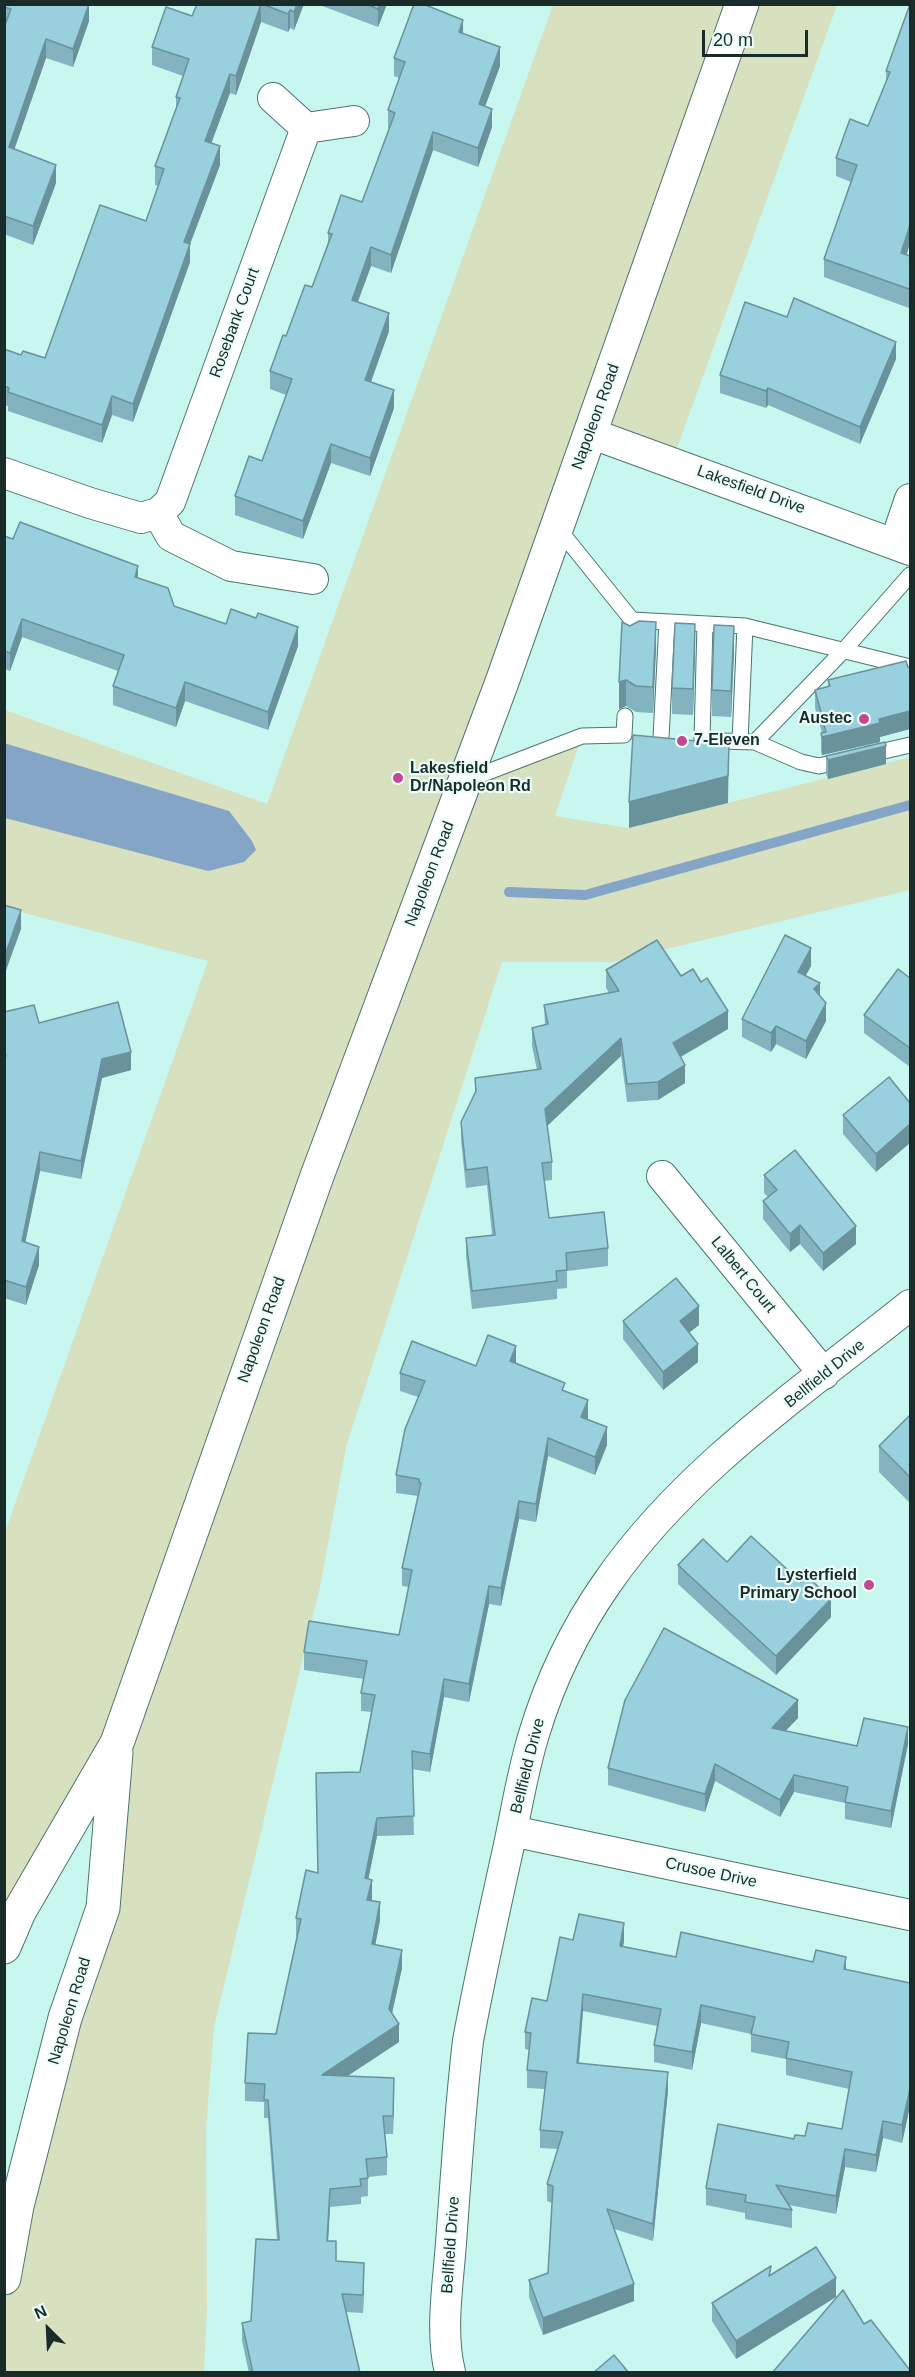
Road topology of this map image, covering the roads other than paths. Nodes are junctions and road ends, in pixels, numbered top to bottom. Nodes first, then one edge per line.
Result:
1 (742, 4) edge
2 (273, 98) dead end
3 (354, 121) dead end
4 (306, 128) junction
5 (590, 433) junction
6 (4, 473) edge
7 (910, 499) edge
8 (158, 513) junction
9 (557, 526) junction
10 (903, 546) edge
11 (910, 575) edge
12 (312, 579) dead end
13 (632, 620) junction
14 (667, 622) junction
15 (705, 624) junction
16 (745, 626) junction
17 (630, 643) edge
18 (844, 650) junction
19 (910, 667) edge
20 (625, 716) dead end
21 (661, 738) edge
22 (702, 739) edge
23 (722, 741) edge
24 (748, 742) junction
25 (910, 745) edge
26 (465, 782) junction
27 (662, 1176) dead end
28 (910, 1305) edge
29 (824, 1374) junction
30 (117, 1743) junction
31 (512, 1831) junction
32 (910, 1915) edge
33 (4, 1947) edge
34 (4, 2278) edge
35 (450, 2373) edge

1 - 5 main road, Napoleon Road
2 - 4 street
3 - 4 street
4 - 8 street, Rosebank Court
5 - 9 main road, Napoleon Road
5 - 10 street, Lakesfield Drive
6 - 8 street
7 - 10 street
8 - 12 street
9 - 13 lane
9 - 26 main road, Napoleon Road
11 - 18 lane
13 - 14 lane
13 - 17 lane
14 - 15 lane
14 - 21 lane
15 - 16 lane
15 - 22 lane
16 - 18 lane
16 - 24 lane
18 - 19 lane
18 - 24 lane
20 - 26 lane
23 - 24 lane
24 - 25 lane
26 - 30 main road, Napoleon Road
27 - 29 street, Lalbert Court
28 - 29 street, Bellfield Drive
29 - 31 street, Bellfield Drive
30 - 33 main road, Napoleon Road
30 - 34 main road, Napoleon Road
31 - 32 street, Crusoe Drive
31 - 35 street, Bellfield Drive

